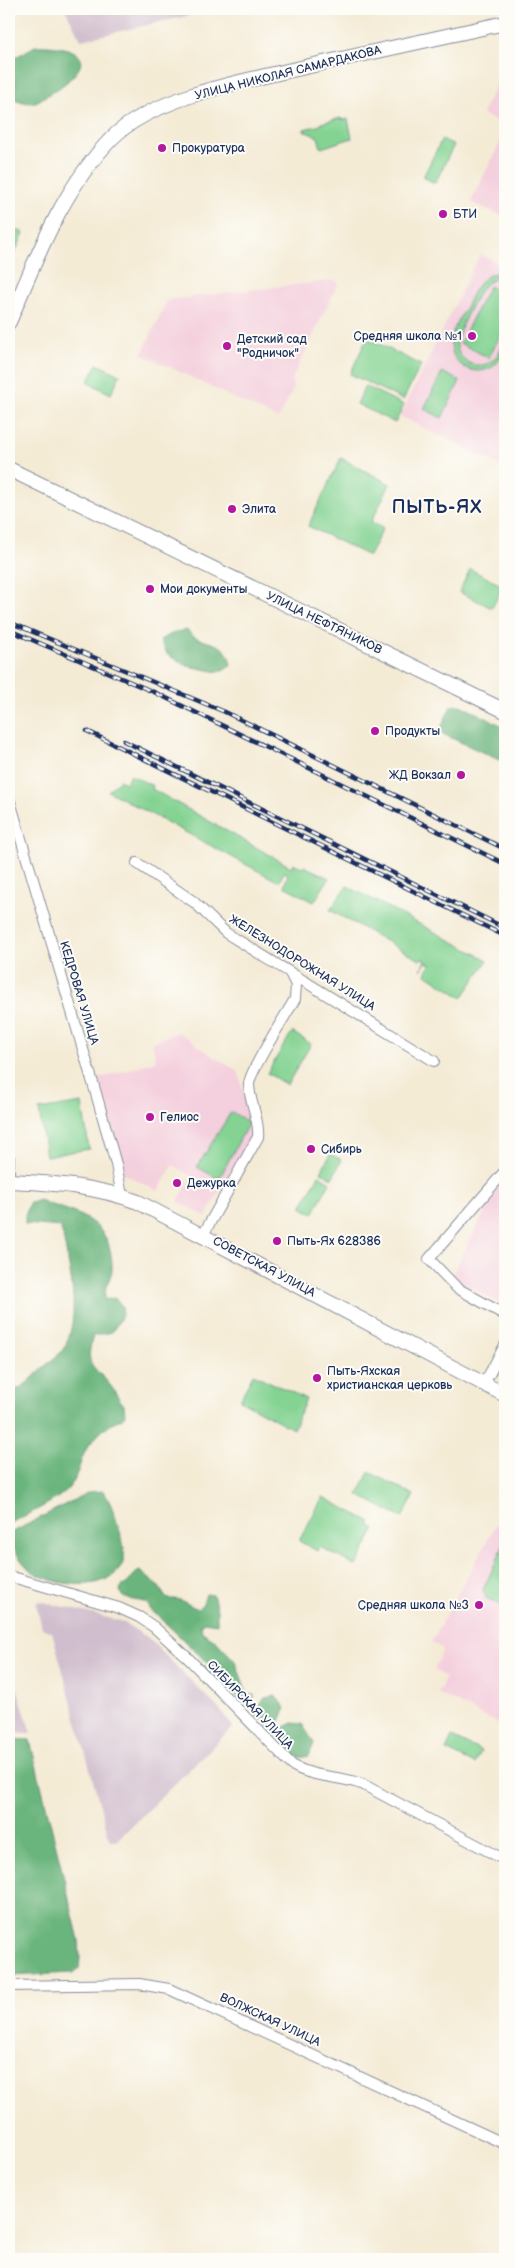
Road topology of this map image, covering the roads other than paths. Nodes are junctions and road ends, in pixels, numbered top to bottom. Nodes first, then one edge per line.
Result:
1 (505, 23) edge
2 (9, 322) edge
3 (9, 469) edge
4 (505, 711) edge
5 (9, 798) edge
6 (137, 863) dead end
7 (289, 971) junction
8 (434, 1061) dead end
9 (9, 1158) edge
10 (505, 1171) edge
11 (9, 1181) edge
12 (122, 1196) junction
13 (203, 1235) junction
14 (505, 1315) edge
15 (505, 1345) edge
16 (484, 1384) junction
17 (505, 1395) edge
18 (9, 1576) edge
19 (505, 1860) edge
20 (9, 1986) edge
21 (505, 2144) edge

1 - 2 street, УЛИЦА НИКОЛАЯ САМАРДАКОВА
3 - 4 street, УЛИЦА НЕФТЯНИКОВ
5 - 12 street, КЕДРОВАЯ УЛИЦА
6 - 7 street, ЖЕЛЕЗНОДОРОЖНАЯ УЛИЦА
7 - 8 street, ЖЕЛЕЗНОДОРОЖНАЯ УЛИЦА
7 - 13 street
9 - 11 street
10 - 14 street
11 - 12 street, СОВЕТСКАЯ УЛИЦА
12 - 13 street, СОВЕТСКАЯ УЛИЦА
13 - 16 street, СОВЕТСКАЯ УЛИЦА
15 - 16 street
16 - 17 street, СОВЕТСКАЯ УЛИЦА
18 - 19 street, СИБИРСКАЯ УЛИЦА
20 - 21 street, ВОЛЖСКАЯ УЛИЦА

